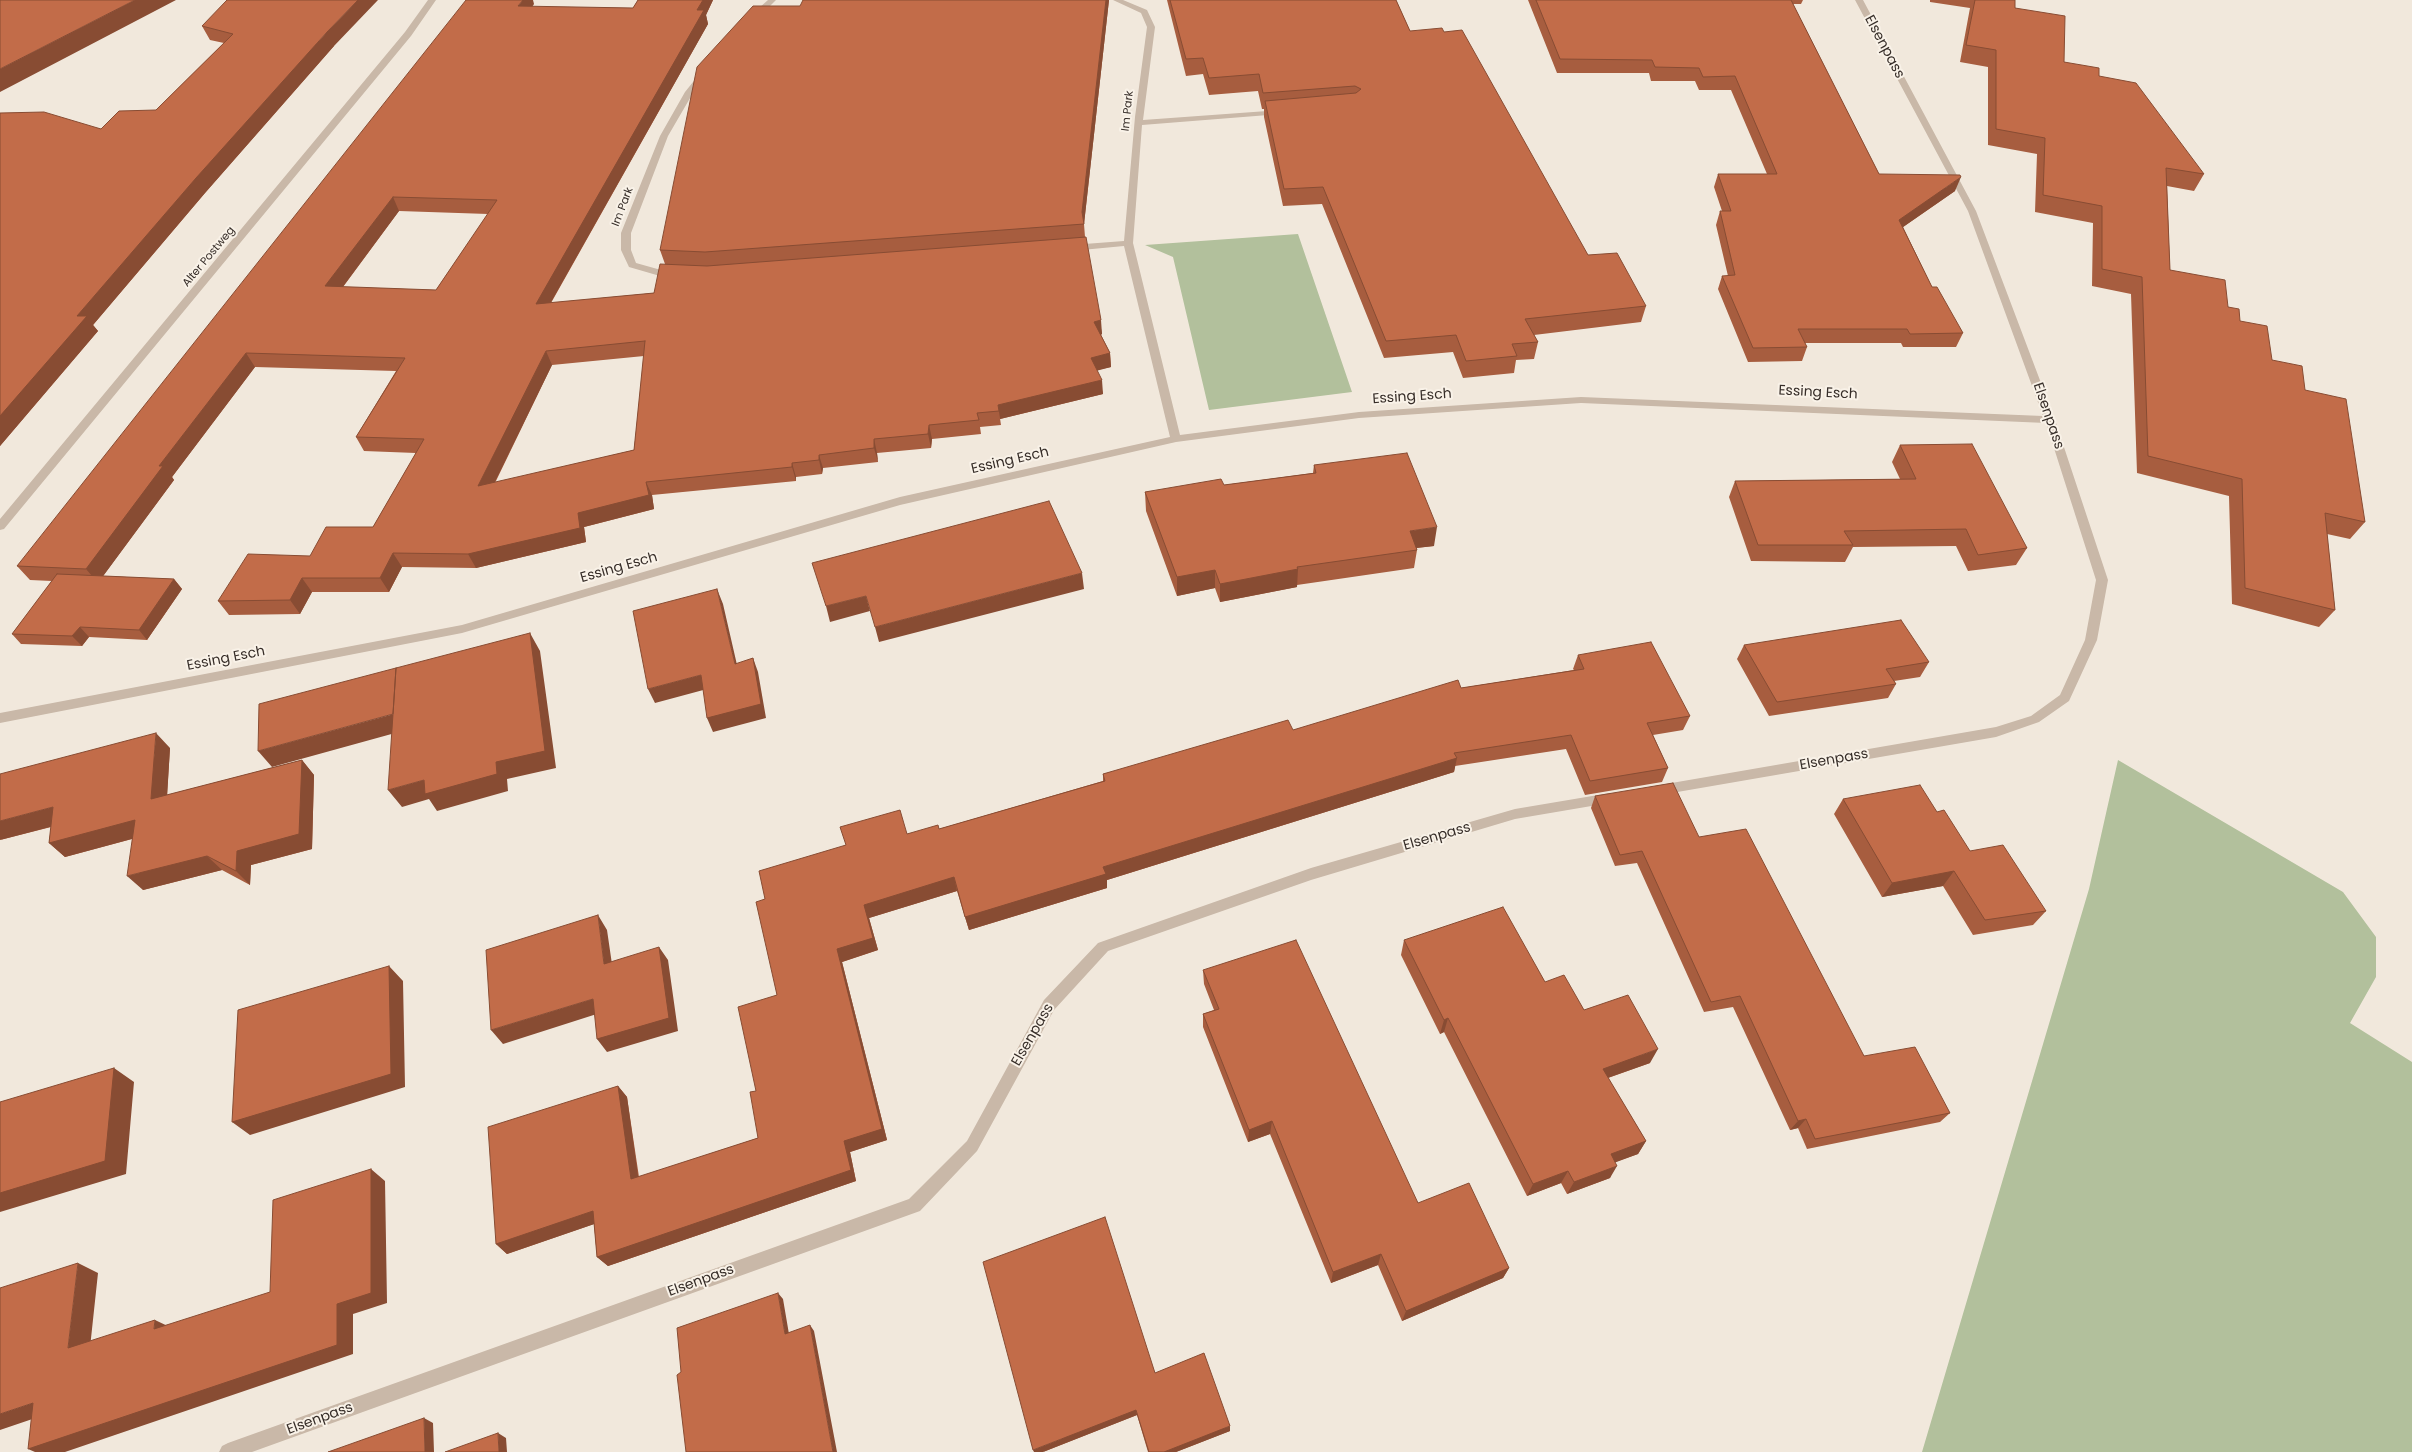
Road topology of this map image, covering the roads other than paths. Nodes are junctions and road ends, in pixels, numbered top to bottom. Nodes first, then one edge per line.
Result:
1 (432, 0) edge
2 (772, 0) edge
3 (1117, 0) edge
4 (1859, 0) edge
5 (744, 28) edge
6 (714, 63) edge
7 (1286, 111) edge
8 (1139, 123) junction
9 (1128, 243) junction
10 (1058, 249) edge
11 (686, 274) edge
12 (2050, 420) junction
13 (1176, 439) junction
14 (0, 526) edge
15 (0, 718) edge
16 (1648, 792) edge
17 (1629, 795) edge
18 (228, 1452) edge

1 - 14 street, Alter Postweg
2 - 5 street
3 - 8 street, Im Park
4 - 12 street, Elsenpass
6 - 11 street, Im Park
7 - 8 street
8 - 9 street, Im Park
9 - 10 street
9 - 13 street, Im Park
12 - 13 street, Essing Esch
12 - 16 street, Elsenpass
13 - 15 street, Essing Esch
17 - 18 street, Elsenpass

